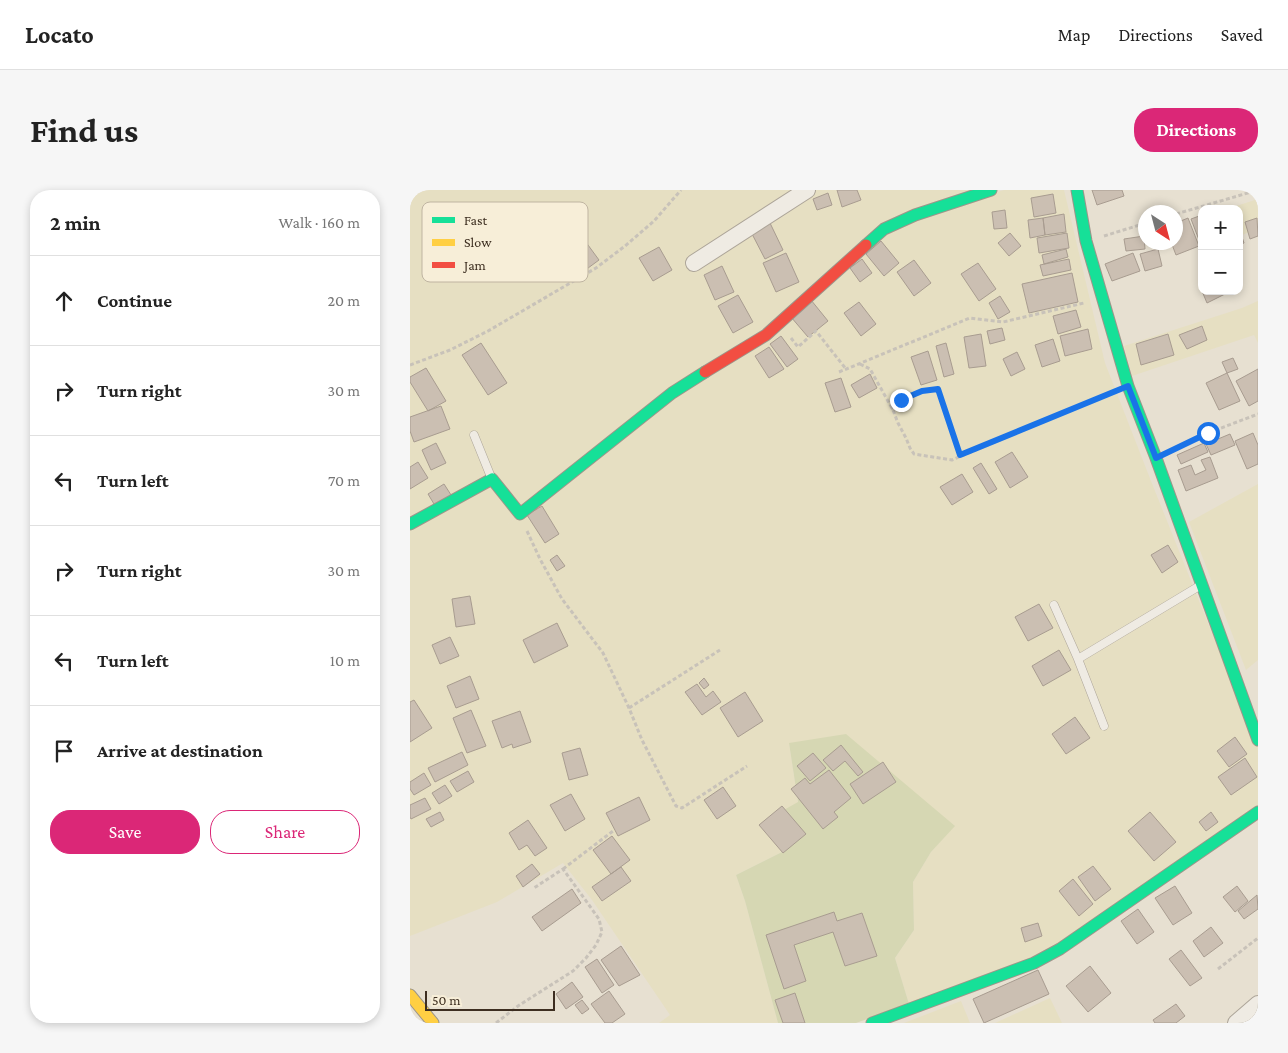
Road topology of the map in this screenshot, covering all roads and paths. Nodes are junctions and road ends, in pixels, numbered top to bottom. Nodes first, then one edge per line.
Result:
1 (681, 190) edge
2 (806, 190) edge
3 (991, 190) edge
4 (1077, 190) edge
5 (1258, 190) edge
6 (1183, 212) edge
7 (1138, 225) edge
8 (1086, 241) junction
9 (694, 263) dead end
10 (588, 273) edge
11 (572, 282) edge
12 (1102, 299) junction
13 (780, 322) junction
14 (860, 364) junction
15 (410, 365) edge
16 (846, 369) junction
17 (839, 372) dead end
18 (1128, 386) junction
19 (893, 410) junction
20 (1258, 414) edge
21 (474, 435) dead end
22 (960, 455) junction
23 (1156, 458) junction
24 (492, 479) junction
25 (520, 514) junction
26 (410, 524) edge
27 (1202, 584) junction
28 (1054, 605) dead end
29 (720, 650) dead end
30 (1078, 659) junction
31 (1251, 695) edge
32 (629, 708) junction
33 (1104, 726) dead end
34 (1258, 740) edge
35 (747, 766) dead end
36 (1258, 812) edge
37 (613, 832) dead end
38 (562, 869) junction
39 (534, 888) dead end
40 (1258, 938) edge
41 (1218, 969) dead end
42 (410, 995) edge
43 (1258, 1004) edge
44 (433, 1023) edge
45 (496, 1023) edge
46 (872, 1023) edge
47 (1236, 1023) edge

1 - 10 path
2 - 9 street
3 - 13 street
4 - 8 street
5 - 6 path
7 - 8 path
8 - 12 street
11 - 15 path
12 - 14 path
12 - 18 street
13 - 16 path
13 - 25 street
14 - 16 path
14 - 19 path
16 - 17 path
18 - 22 path
18 - 23 street
19 - 22 path
19 - 22 path
20 - 23 path
21 - 24 lane
23 - 27 street
24 - 25 street
24 - 26 street
25 - 32 path
27 - 30 lane
27 - 31 street
28 - 30 lane
29 - 32 path
30 - 33 lane
31 - 34 street
32 - 35 path
36 - 46 street
37 - 38 path
38 - 39 path
38 - 45 path
40 - 41 path
42 - 44 street
43 - 47 street

